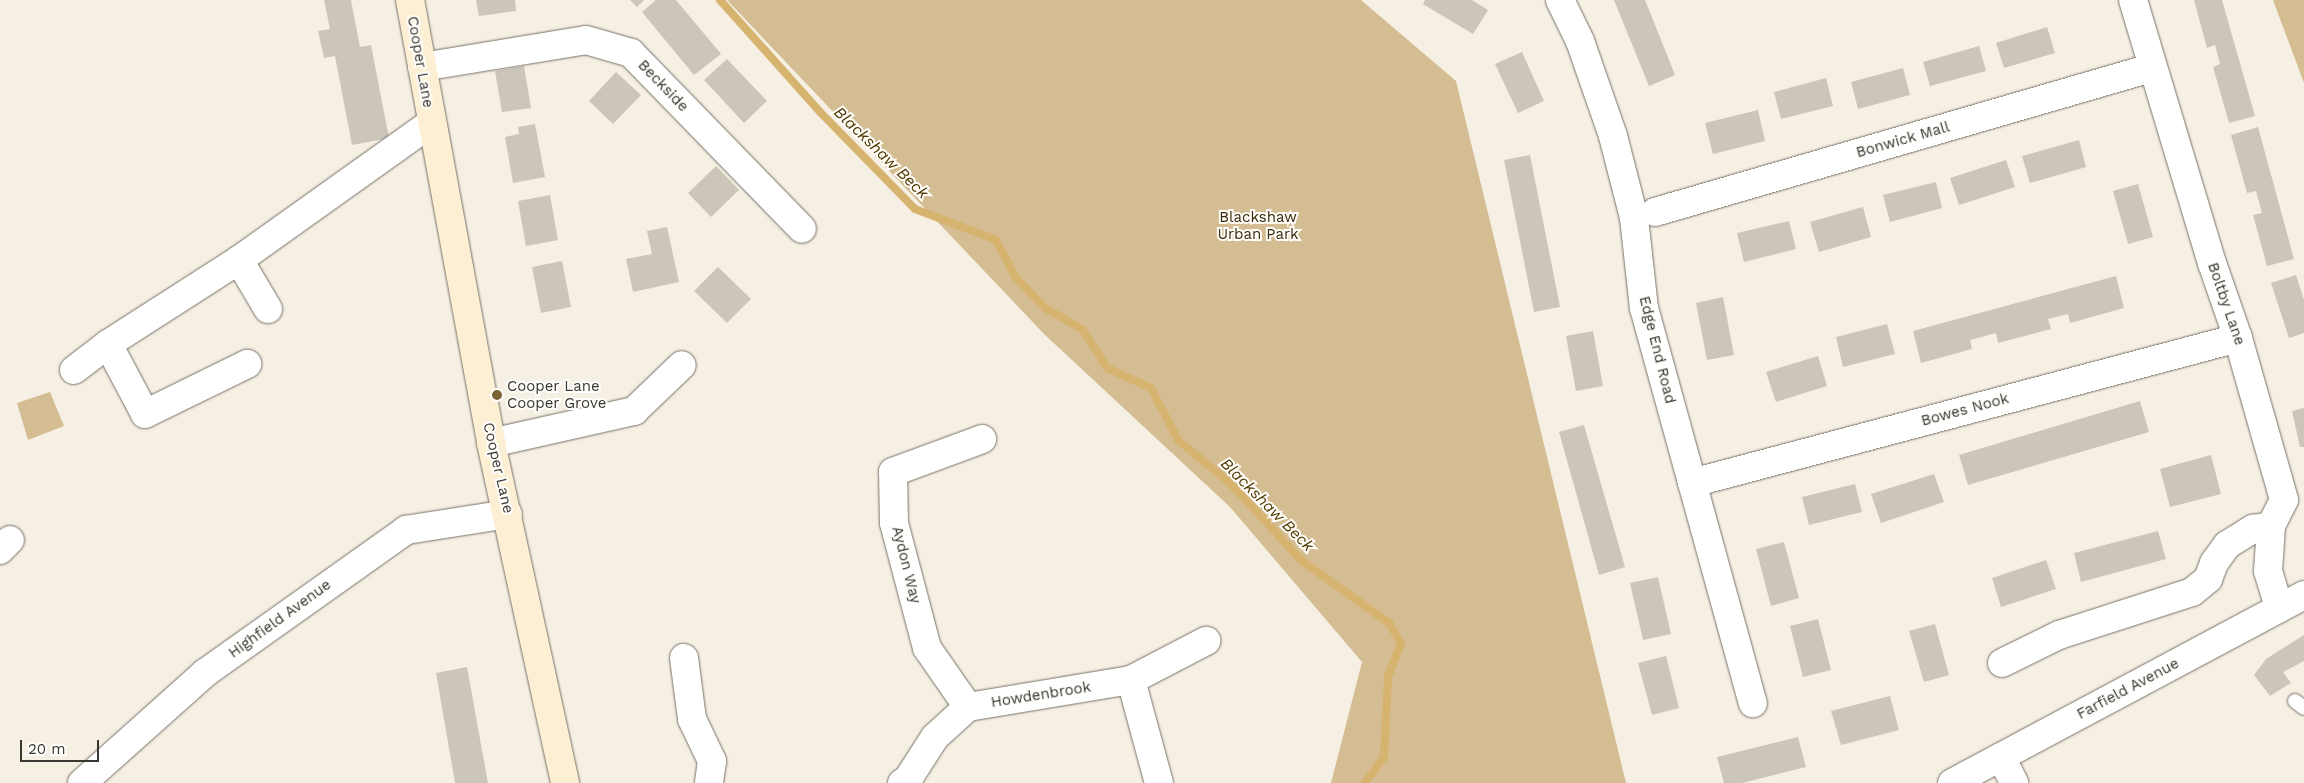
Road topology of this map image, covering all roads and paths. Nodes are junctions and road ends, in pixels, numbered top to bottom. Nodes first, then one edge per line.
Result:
1 (410, 0) edge
2 (1560, 0) edge
3 (2132, 0) edge
4 (422, 68) junction
5 (2151, 68) junction
6 (431, 123) junction
7 (1655, 212) dead end
8 (802, 230) dead end
9 (239, 260) junction
10 (268, 309) dead end
11 (2238, 338) junction
12 (108, 344) junction
13 (248, 364) dead end
14 (682, 365) dead end
15 (74, 370) dead end
16 (982, 439) dead end
17 (491, 443) junction
18 (1692, 483) junction
19 (2294, 501) edge
20 (508, 514) junction
21 (2271, 526) junction
22 (2304, 595) edge
23 (2280, 608) junction
24 (1206, 641) dead end
25 (684, 658) dead end
26 (2002, 663) dead end
27 (1131, 680) junction
28 (1753, 703) dead end
29 (968, 707) junction
30 (2001, 757) junction
31 (82, 783) edge
32 (565, 783) edge
33 (709, 783) edge
34 (902, 783) edge
35 (1159, 783) edge
36 (1952, 783) edge
37 (2014, 783) edge

1 - 4 main road, Cooper Lane
2 - 18 street, Edge End Road
3 - 5 street, Boltby Lane
4 - 6 main road, Cooper Lane
4 - 8 street, Beckside
5 - 7 street, Bonwick Mall
5 - 11 street, Boltby Lane
6 - 9 street, Cooper Lane
6 - 17 main road, Cooper Lane
9 - 10 street
9 - 12 street, Cooper Lane
11 - 18 street, Bowes Nook
11 - 19 street, Boltby Lane
12 - 13 street
12 - 15 street, Cooper Lane
14 - 17 street
16 - 29 street, Aydon Way
17 - 20 main road, Cooper Lane
18 - 28 street, Edge End Road
19 - 21 street, Boltby Lane
20 - 31 street, Highfield Avenue
20 - 32 main road, Cooper Lane
21 - 23 street, Boltby Lane
21 - 26 street
22 - 23 street, Farfield Avenue
23 - 30 street, Farfield Avenue
24 - 27 street, Howdenbrook
25 - 33 street
27 - 29 street, Howdenbrook
27 - 35 street
29 - 34 street
30 - 36 street, Farfield Avenue
30 - 37 street

